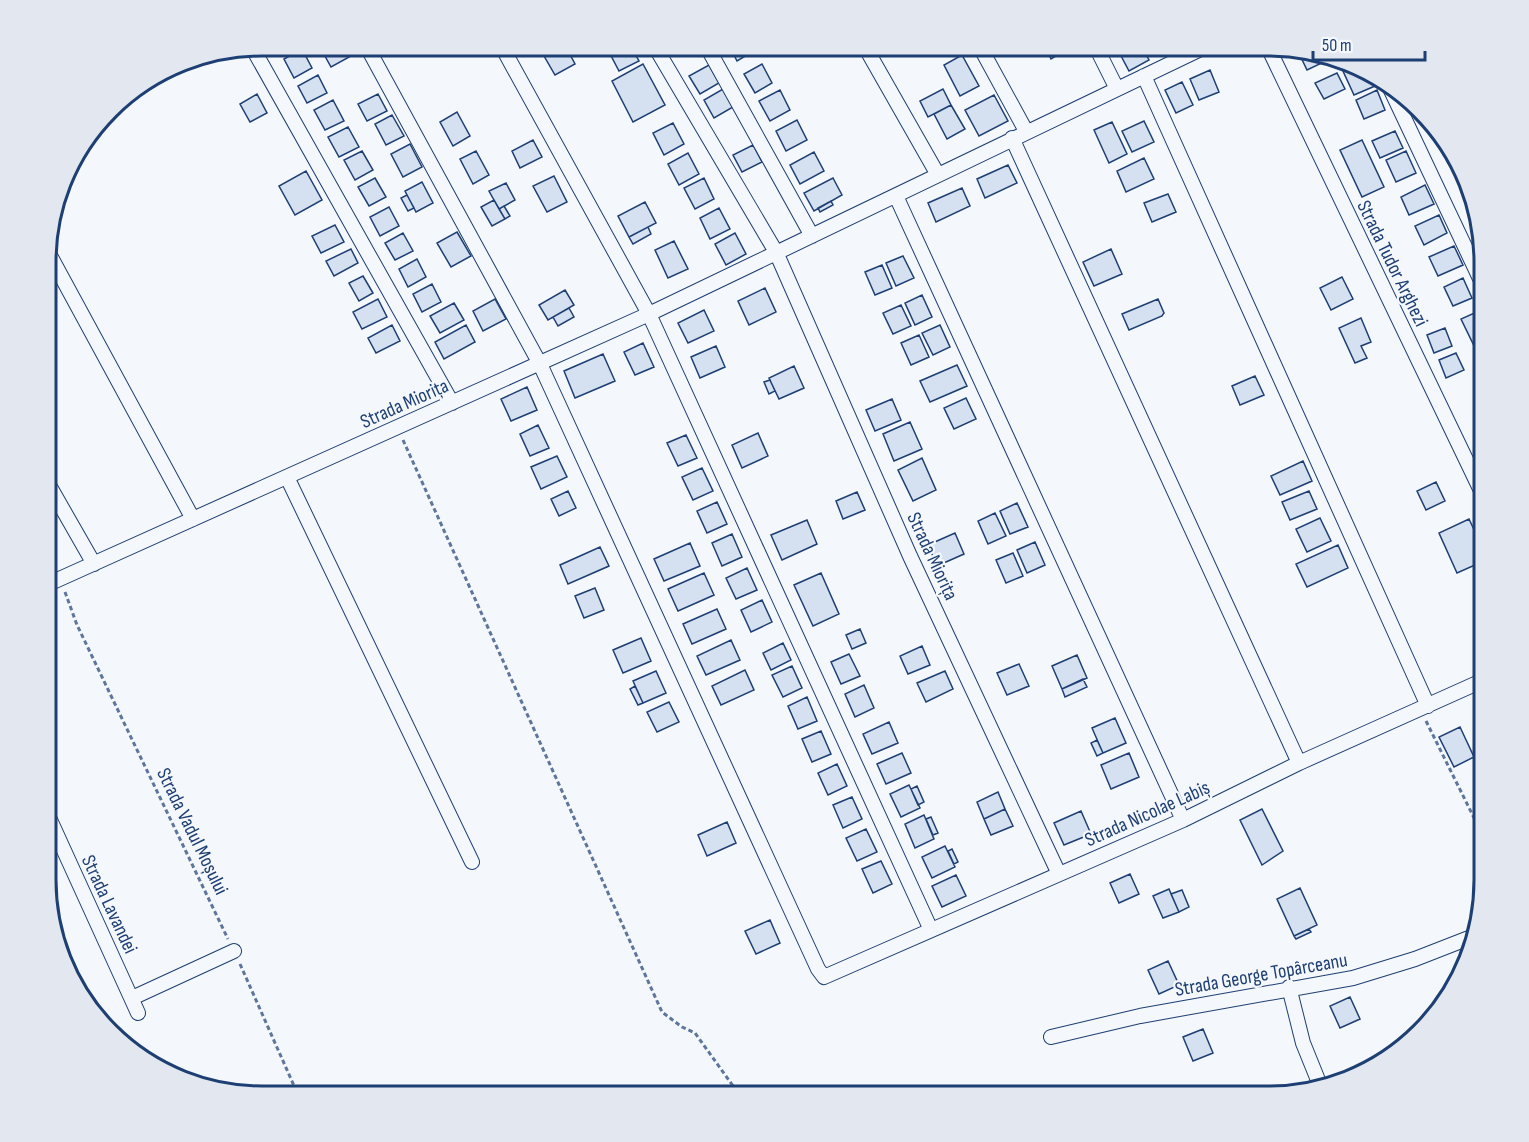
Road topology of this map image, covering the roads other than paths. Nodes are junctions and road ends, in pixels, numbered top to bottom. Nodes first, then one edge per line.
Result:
1 (257, 56) edge
2 (372, 56) edge
3 (507, 56) edge
4 (660, 56) edge
5 (712, 56) edge
6 (870, 56) edge
7 (986, 56) edge
8 (1100, 56) edge
9 (1186, 56) edge
10 (1272, 56) edge
11 (1144, 76) junction
12 (1117, 89) junction
13 (1396, 101) edge
14 (1026, 131) junction
15 (1012, 138) junction
16 (938, 175) junction
17 (896, 196) junction
18 (812, 236) junction
19 (776, 252) junction
20 (1473, 264) edge
21 (56, 267) edge
22 (649, 314) junction
23 (540, 364) junction
24 (452, 403) junction
25 (1473, 474) edge
26 (287, 477) junction
27 (56, 498) edge
28 (193, 519) junction
29 (94, 564) junction
30 (56, 581) edge
31 (1473, 685) edge
32 (1424, 708) junction
33 (1299, 763) junction
34 (1183, 820) junction
35 (56, 833) edge
36 (472, 862) dead end
37 (1059, 874) junction
38 (932, 930) junction
39 (1465, 940) edge
40 (234, 951) road end
41 (1289, 987) junction
42 (132, 998) junction
43 (138, 1013) dead end
44 (1051, 1036) dead end
45 (1318, 1080) edge

1 - 24 street
2 - 23 street
3 - 22 street
4 - 19 street, Strada Miorița
5 - 18 street
6 - 16 street
7 - 14 street
8 - 12 street
9 - 11 street, Strada Miorița
10 - 25 street, Strada Tudor Arghezi
11 - 12 street, Strada Miorița
11 - 32 street
12 - 14 street, Strada Miorița
13 - 20 street
14 - 15 street, Strada Miorița
15 - 16 street, Strada Miorița
15 - 33 street
16 - 17 street, Strada Miorița
17 - 18 street, Strada Miorița
17 - 34 street
18 - 19 street, Strada Miorița
19 - 22 street, Strada Miorița
19 - 37 street, Strada Miorița
21 - 28 street
22 - 23 street, Strada Miorița
22 - 38 street
23 - 24 street, Strada Miorița
23 - 38 street, Strada Nicolae Labiș
24 - 26 street, Strada Miorița
26 - 28 street, Strada Miorița
26 - 36 street
27 - 29 street
28 - 29 street, Strada Miorița
29 - 30 street, Strada Miorița
31 - 32 street, Strada Nicolae Labiș
32 - 33 street, Strada Nicolae Labiș
33 - 34 street, Strada Nicolae Labiș
34 - 37 street, Strada Nicolae Labiș
35 - 42 street, Strada Lavandei
37 - 38 street, Strada Nicolae Labiș
39 - 41 street, Strada George Topârceanu
40 - 42 street
41 - 44 street, Strada George Topârceanu
41 - 45 street
42 - 43 street, Strada Lavandei

